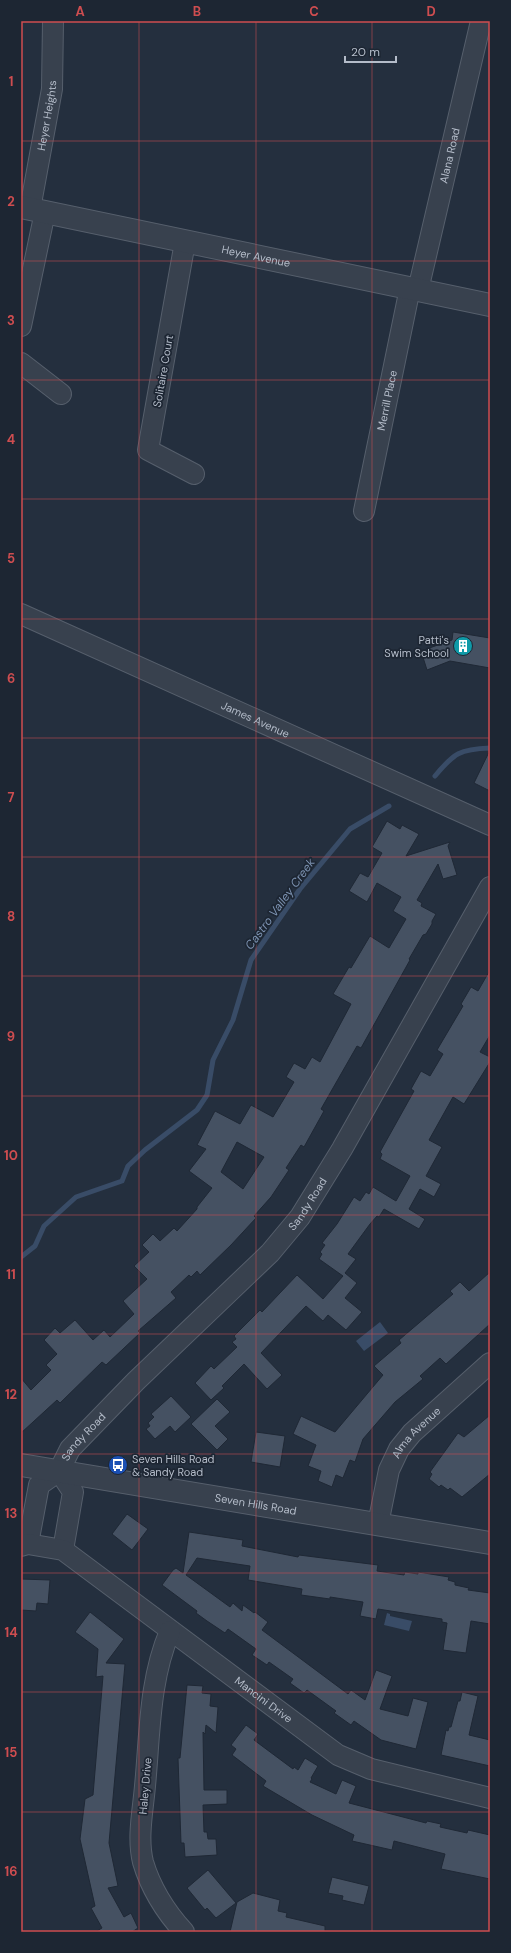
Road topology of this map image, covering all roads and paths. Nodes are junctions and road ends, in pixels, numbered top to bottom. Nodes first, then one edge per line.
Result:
1 (53, 21) edge
2 (481, 21) edge
3 (32, 210) edge
4 (185, 242) junction
5 (414, 289) junction
6 (490, 305) edge
7 (21, 326) edge
8 (21, 363) edge
9 (61, 394) dead end
10 (194, 474) dead end
11 (364, 511) dead end
12 (21, 614) edge
13 (490, 824) edge
14 (490, 887) edge
15 (490, 1363) edge
16 (21, 1465) edge
17 (59, 1471) junction
18 (378, 1524) junction
19 (490, 1542) edge
20 (25, 1545) edge
21 (63, 1550) junction
22 (170, 1631) junction
23 (490, 1798) edge
24 (184, 1932) edge

1 - 3 street, Heyer Heights
2 - 5 street, Alana Road
3 - 4 street, Heyer Avenue
3 - 7 street, Heyer Heights
4 - 5 street, Heyer Avenue
4 - 10 street, Solitaire Court
5 - 6 street, Heyer Avenue
5 - 11 street, Merrill Place
8 - 9 street
12 - 13 street, James Avenue
14 - 17 street, Sandy Road
15 - 18 street, Alma Avenue
16 - 17 street, Seven Hills Road
17 - 18 street, Seven Hills Road
17 - 20 street, Sandy Road
17 - 21 street, Sandy Road
18 - 19 street, Seven Hills Road
20 - 21 street, Sandy Road
21 - 22 street, Mancini Drive
22 - 23 street, Mancini Drive
22 - 24 street, Haley Drive

